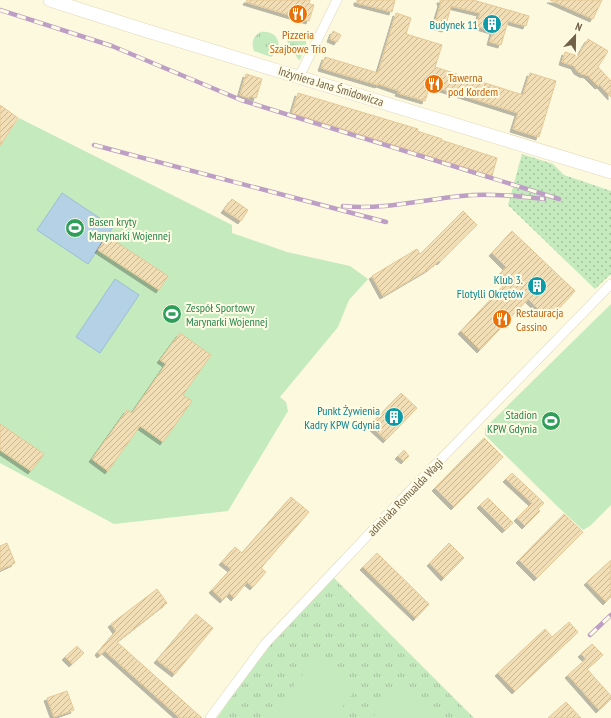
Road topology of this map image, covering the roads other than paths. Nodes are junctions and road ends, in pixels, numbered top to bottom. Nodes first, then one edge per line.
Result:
1 (50, 0) edge
2 (337, 0) edge
3 (299, 77) junction
4 (611, 172) edge
5 (611, 284) edge
6 (210, 718) edge

1 - 3 street, Inżyniera Jana Śmidowicza
2 - 3 street
3 - 4 street, Inżyniera Jana Śmidowicza
5 - 6 street, admirała Romualda Wagi

